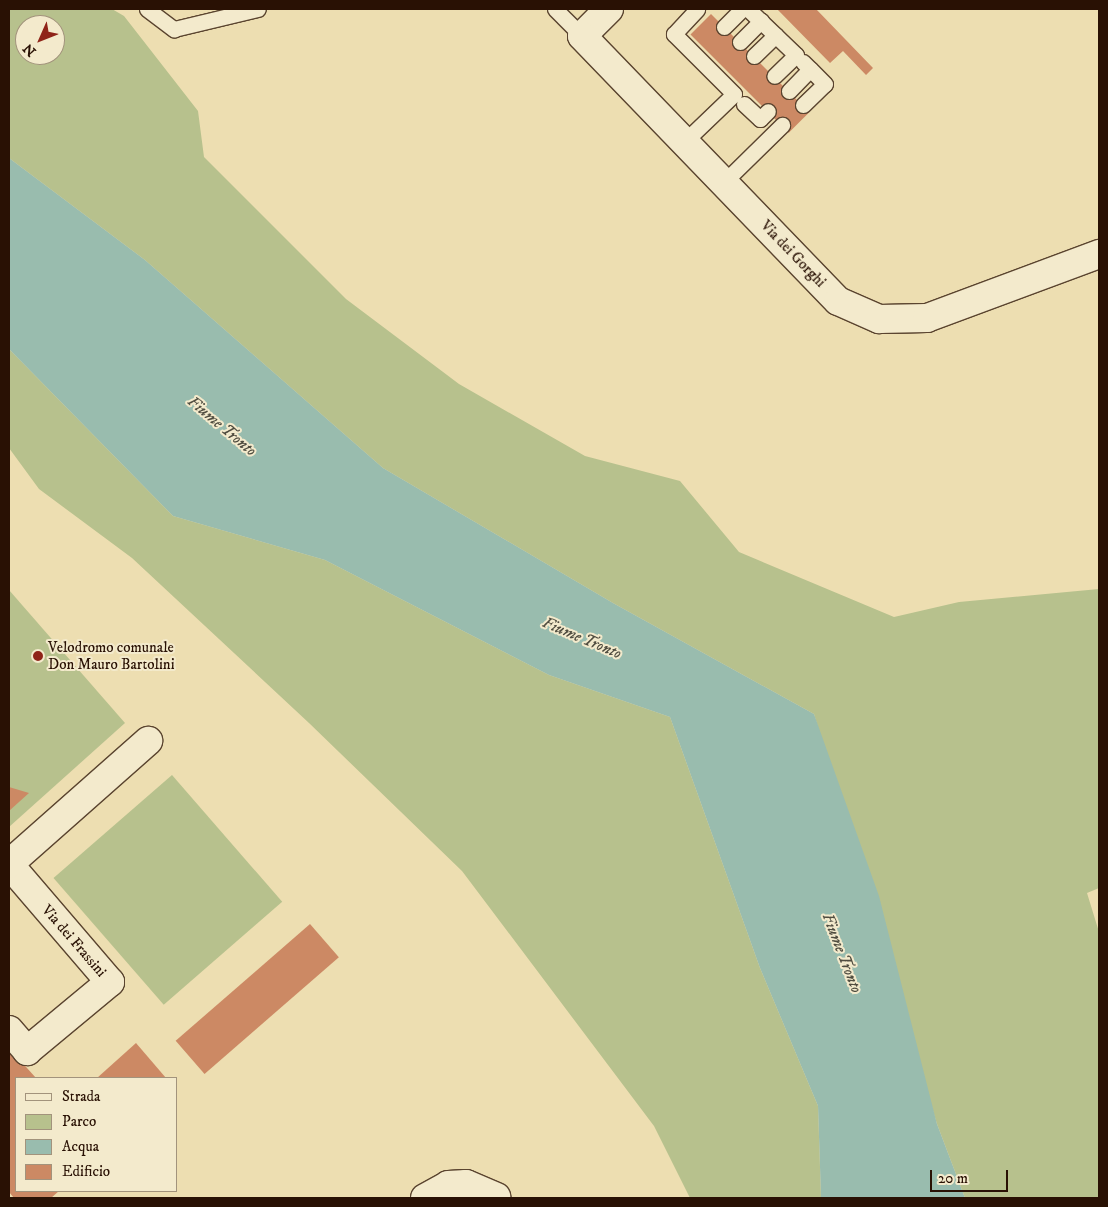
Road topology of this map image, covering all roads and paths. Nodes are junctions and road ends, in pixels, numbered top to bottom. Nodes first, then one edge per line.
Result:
1 (147, 9) edge
2 (258, 9) edge
3 (555, 9) edge
4 (608, 9) edge
5 (697, 9) edge
6 (742, 9) edge
7 (748, 9) edge
8 (761, 21) junction
9 (724, 27) dead end
10 (776, 35) junction
11 (582, 36) junction
12 (740, 42) dead end
13 (796, 55) junction
14 (754, 56) dead end
15 (810, 70) junction
16 (774, 76) dead end
17 (738, 91) junction
18 (789, 91) dead end
19 (803, 105) dead end
20 (768, 111) dead end
21 (782, 125) dead end
22 (684, 142) junction
23 (723, 183) junction
24 (1099, 254) edge
25 (148, 741) dead end
26 (9, 864) edge
27 (9, 1030) edge
28 (425, 1198) edge
29 (497, 1198) edge

1 - 2 lane
3 - 11 lane
4 - 11 street
5 - 17 lane
6 - 9 lane
7 - 8 lane
8 - 10 lane
8 - 12 lane
10 - 13 lane
10 - 14 lane
11 - 22 street, Via dei Gorghi
13 - 15 lane
13 - 16 lane
15 - 18 lane
15 - 19 lane
17 - 20 lane
17 - 22 lane
21 - 23 lane
22 - 23 street, Via dei Gorghi
23 - 24 street, Via dei Gorghi
25 - 26 street
26 - 27 street, Via dei Frassini
28 - 29 street

